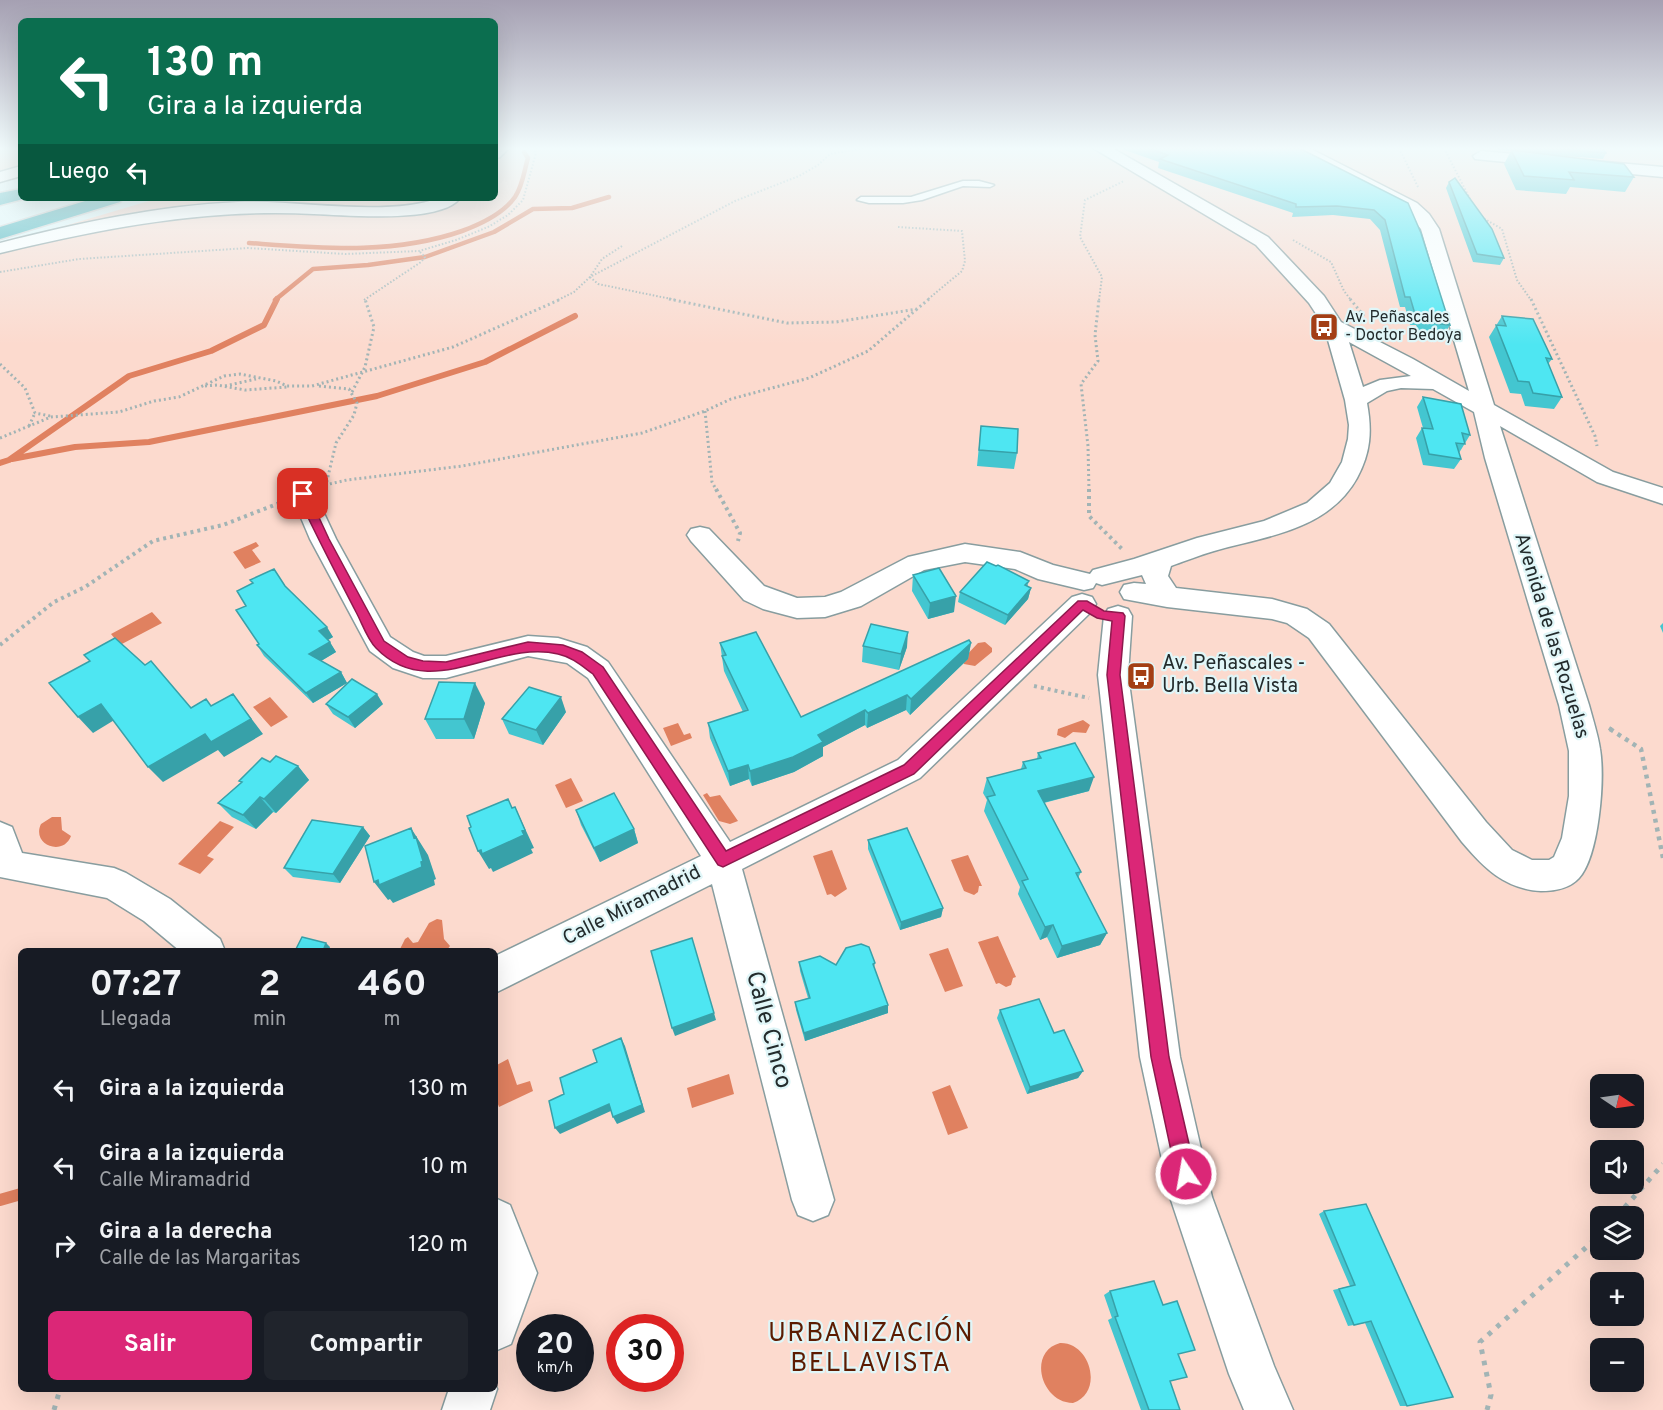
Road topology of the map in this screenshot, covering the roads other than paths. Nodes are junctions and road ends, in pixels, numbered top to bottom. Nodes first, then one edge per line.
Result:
1 (72, 214) edge
2 (81, 214) edge
3 (174, 214) edge
4 (1216, 214) edge
5 (1418, 214) edge
6 (0, 233) edge
7 (0, 240) edge
8 (0, 249) edge
9 (1334, 326) junction
10 (1343, 359) junction
11 (1406, 363) junction
12 (1437, 383) junction
13 (1356, 400) junction
14 (1483, 407) junction
15 (314, 490) road end
16 (1663, 496) edge
17 (700, 534) dead end
18 (1141, 577) junction
19 (1093, 598) junction
20 (0, 837) edge
21 (723, 860) junction
22 (203, 948) edge
23 (498, 973) edge
24 (813, 1200) dead end
25 (498, 1228) edge
26 (498, 1321) edge
27 (472, 1392) edge
28 (466, 1410) edge
29 (1269, 1410) edge

1 - 6 highway
2 - 7 street
3 - 8 street
4 - 9 street
5 - 14 street, Avenida de las Rozuelas
9 - 10 street
9 - 11 street
10 - 11 street
10 - 12 street
10 - 13 street
11 - 12 street
12 - 13 street
12 - 14 street
13 - 18 street
14 - 16 street
14 - 18 street, Avenida de las Rozuelas
15 - 21 street, Calle Cinco
17 - 19 street
18 - 19 street
18 - 19 street, Calle Miramadrid
19 - 21 street, Calle Miramadrid
19 - 29 street
20 - 22 street
21 - 23 street, Calle Miramadrid
21 - 24 street, Calle Cinco
25 - 26 street
27 - 28 street

